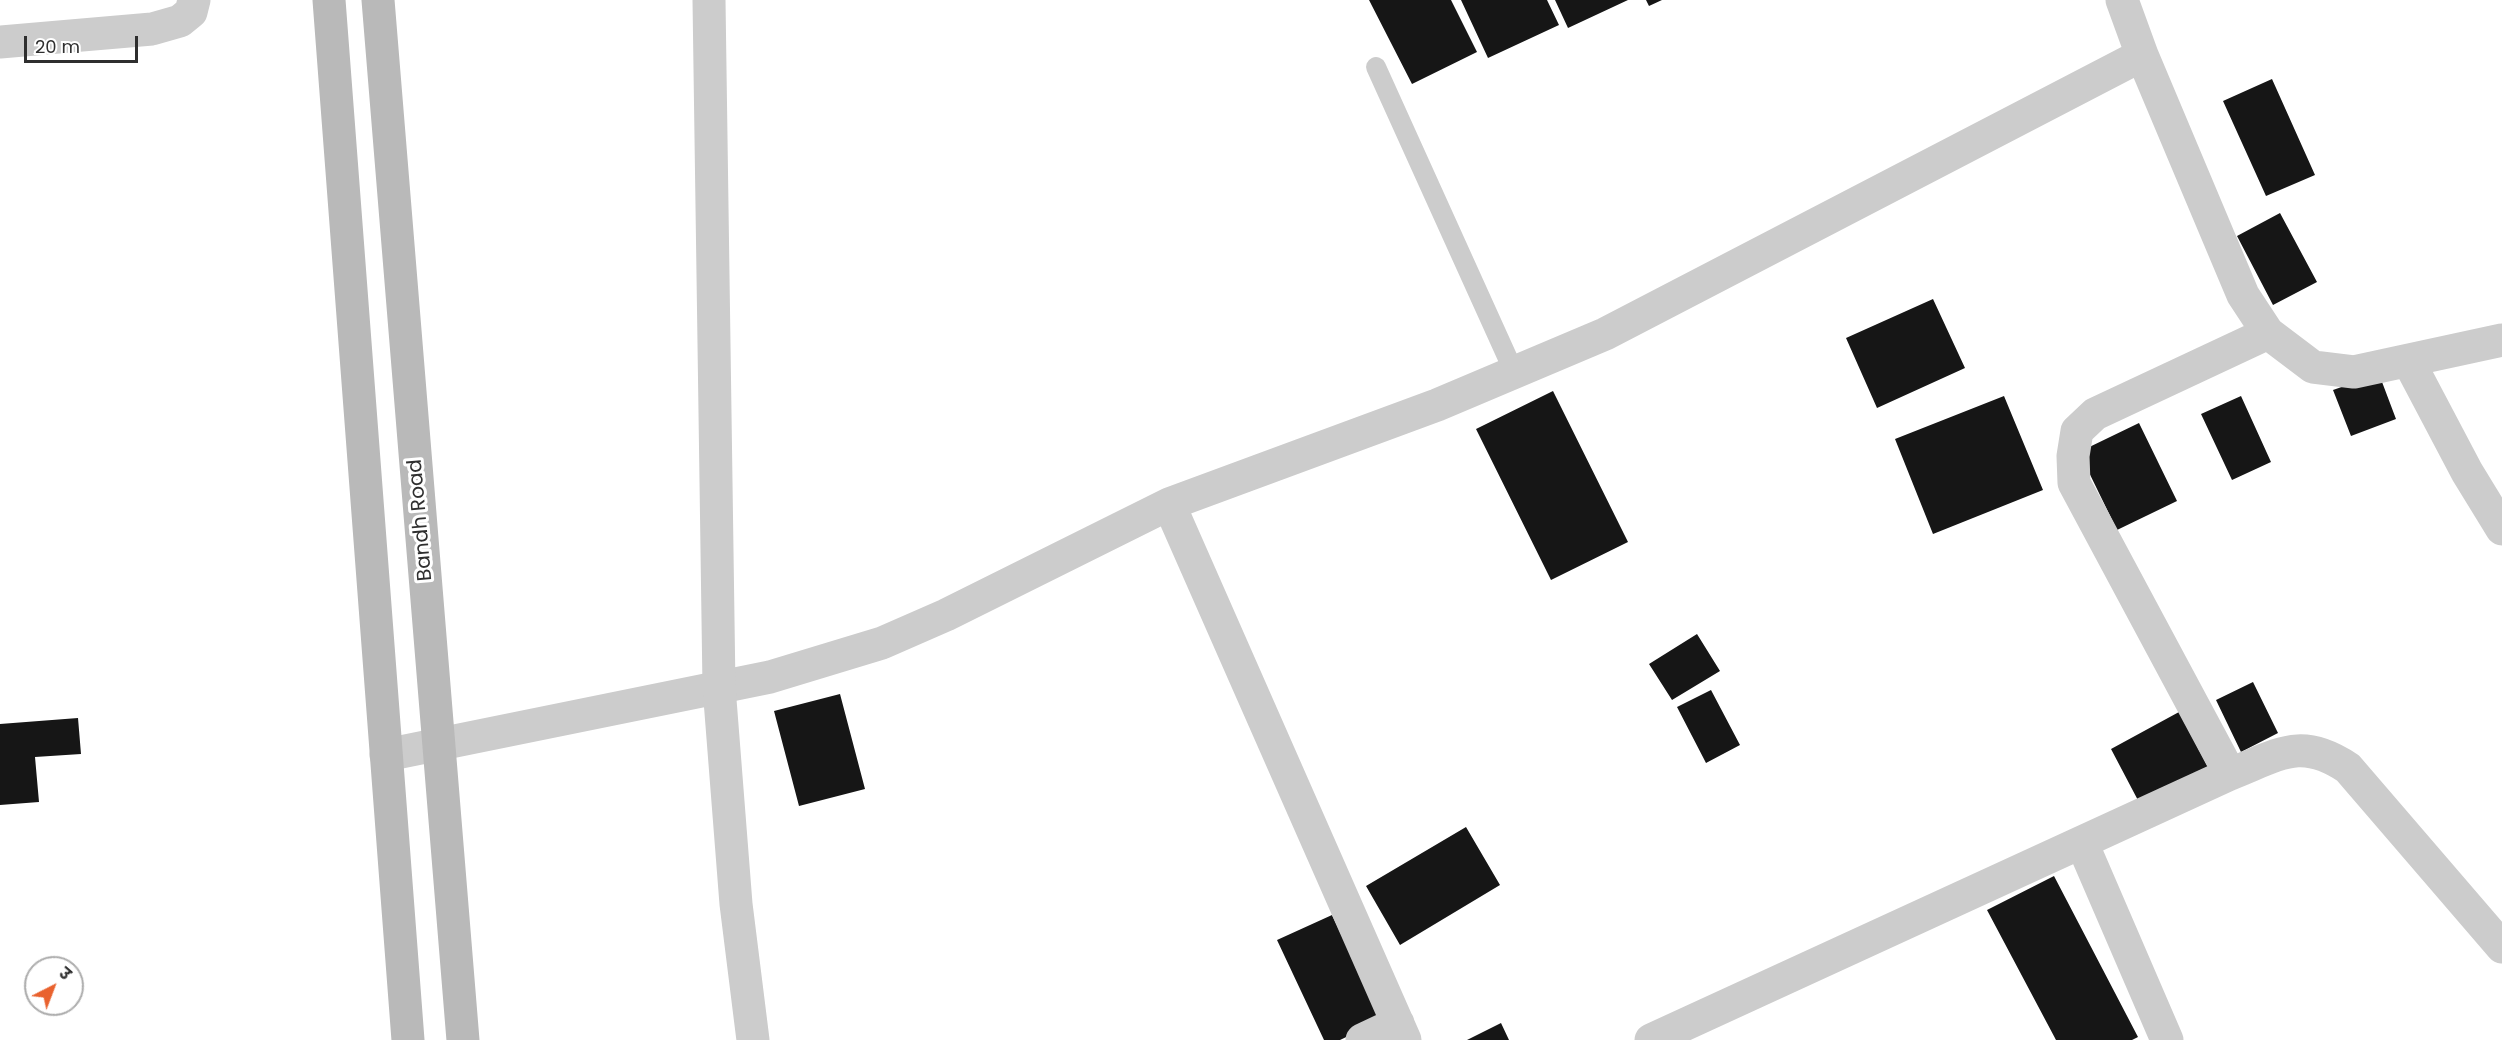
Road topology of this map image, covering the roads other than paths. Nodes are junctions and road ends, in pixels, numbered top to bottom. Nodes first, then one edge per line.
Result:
1 (194, 0) edge
2 (329, 0) edge
3 (378, 0) edge
4 (709, 0) edge
5 (2122, 0) edge
6 (0, 42) edge
7 (2142, 56) junction
8 (1377, 67) dead end
9 (2268, 333) junction
10 (2502, 340) edge
11 (2409, 362) junction
12 (1514, 372) junction
13 (1169, 504) junction
14 (2502, 529) edge
15 (719, 687) junction
16 (439, 744) junction
17 (386, 755) junction
18 (2230, 774) junction
19 (2082, 843) junction
20 (2502, 947) edge
21 (1402, 1032) edge
22 (408, 1040) edge
23 (464, 1040) edge
24 (753, 1040) edge
25 (1362, 1040) edge
26 (1651, 1040) edge
27 (2167, 1040) edge

1 - 6 street
2 - 17 main road
3 - 16 main road, Bandh Road
4 - 15 street
5 - 7 street
7 - 9 street
7 - 12 street
8 - 12 lane
9 - 11 street
9 - 18 street
10 - 11 street
11 - 14 street
12 - 13 street
13 - 15 street
13 - 21 street
15 - 16 street
15 - 24 street
16 - 17 street
16 - 23 main road, Bandh Road
17 - 22 main road
18 - 19 street
18 - 20 street
19 - 26 street
19 - 27 street
21 - 25 street

